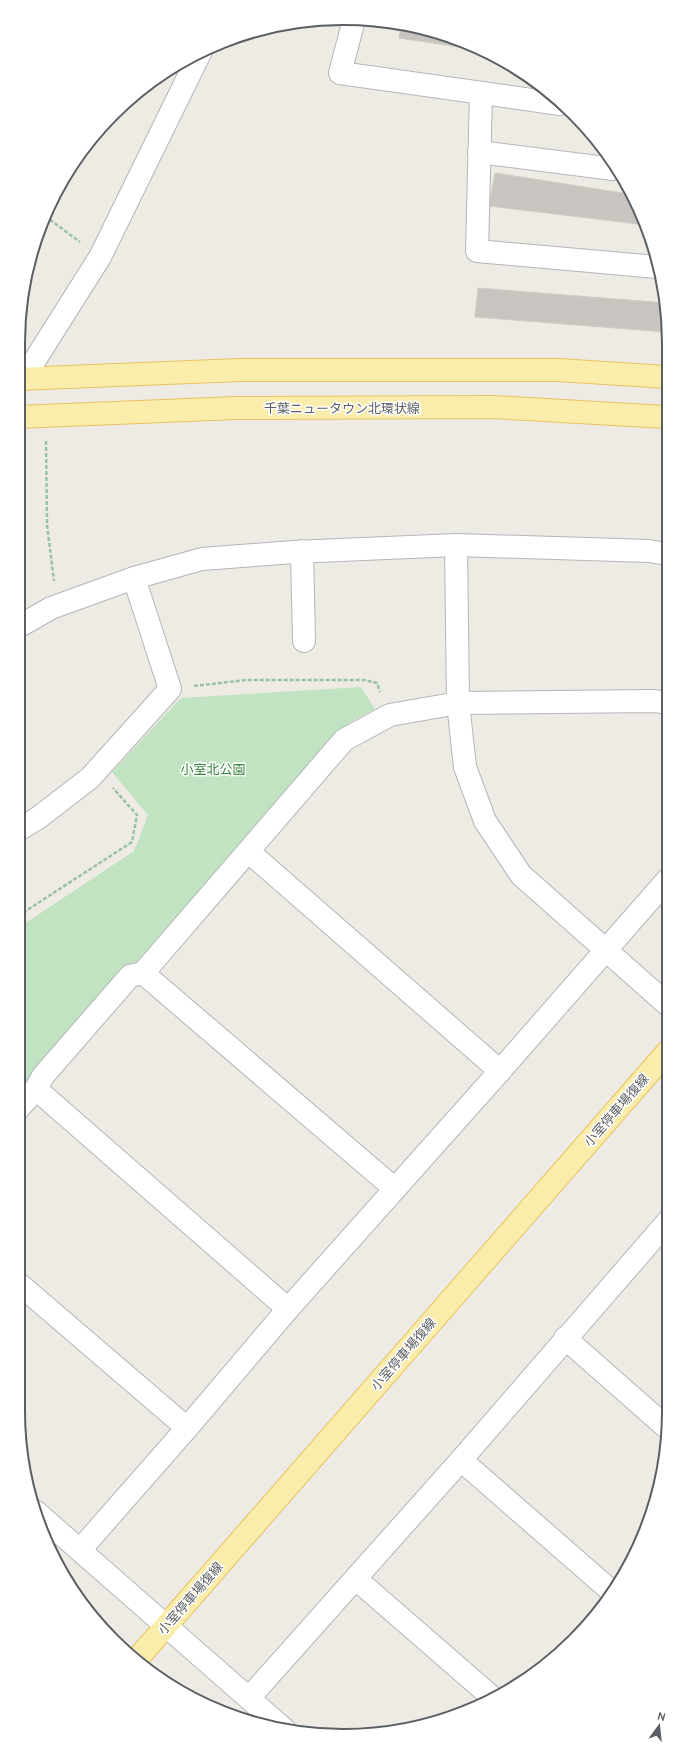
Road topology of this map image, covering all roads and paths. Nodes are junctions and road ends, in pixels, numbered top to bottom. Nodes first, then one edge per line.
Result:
1 (353, 25) edge
2 (196, 62) edge
3 (481, 93) junction
4 (553, 103) edge
5 (479, 152) junction
6 (609, 168) edge
7 (50, 219) edge
8 (100, 257) junction
9 (652, 266) edge
10 (25, 371) edge
11 (662, 377) edge
12 (25, 379) edge
13 (25, 417) edge
14 (662, 417) edge
15 (46, 441) dead end
16 (456, 545) junction
17 (302, 551) junction
18 (662, 553) edge
19 (134, 578) junction
20 (57, 605) junction
21 (25, 624) edge
22 (304, 641) dead end
23 (170, 689) junction
24 (662, 702) edge
25 (458, 703) junction
26 (390, 715) junction
27 (98, 771) junction
28 (25, 826) edge
29 (249, 852) junction
30 (662, 886) edge
31 (25, 911) edge
32 (606, 950) junction
33 (144, 973) junction
34 (662, 1001) edge
35 (662, 1058) edge
36 (500, 1071) junction
37 (36, 1089) junction
38 (25, 1101) edge
39 (395, 1189) junction
40 (662, 1227) edge
41 (25, 1289) edge
42 (288, 1309) junction
43 (566, 1338) junction
44 (661, 1423) edge
45 (187, 1428) junction
46 (461, 1460) junction
47 (44, 1519) edge
48 (80, 1550) junction
49 (356, 1579) junction
50 (607, 1588) edge
51 (166, 1626) junction
52 (140, 1655) edge
53 (488, 1694) edge
54 (249, 1698) junction
55 (276, 1722) edge

1 - 3 street
2 - 8 street
3 - 4 street
3 - 5 street
5 - 6 street
5 - 9 street
7 - 8 path
8 - 10 street
11 - 12 main road
13 - 14 main road, 千葉ニュータウン北環状線
15 - 20 path
16 - 17 street
16 - 18 street
16 - 25 street
17 - 19 street
17 - 22 street
19 - 20 street
19 - 23 street
20 - 21 street
23 - 26 path
23 - 27 street
24 - 25 street
25 - 26 street
25 - 32 street
26 - 29 street
27 - 28 street
27 - 31 path
29 - 33 street
29 - 36 street
30 - 32 street
32 - 34 street
32 - 36 street
33 - 37 street
33 - 39 street
35 - 51 main road, 小室停車場復線
36 - 39 street
37 - 38 street
37 - 42 street
39 - 42 street
40 - 43 street
41 - 45 street
42 - 45 street
43 - 44 street
43 - 46 street
45 - 48 street
46 - 49 street
46 - 50 street
47 - 48 street
48 - 51 street
49 - 53 street
49 - 54 street
51 - 52 main road, 小室停車場復線
51 - 54 street
54 - 55 street

